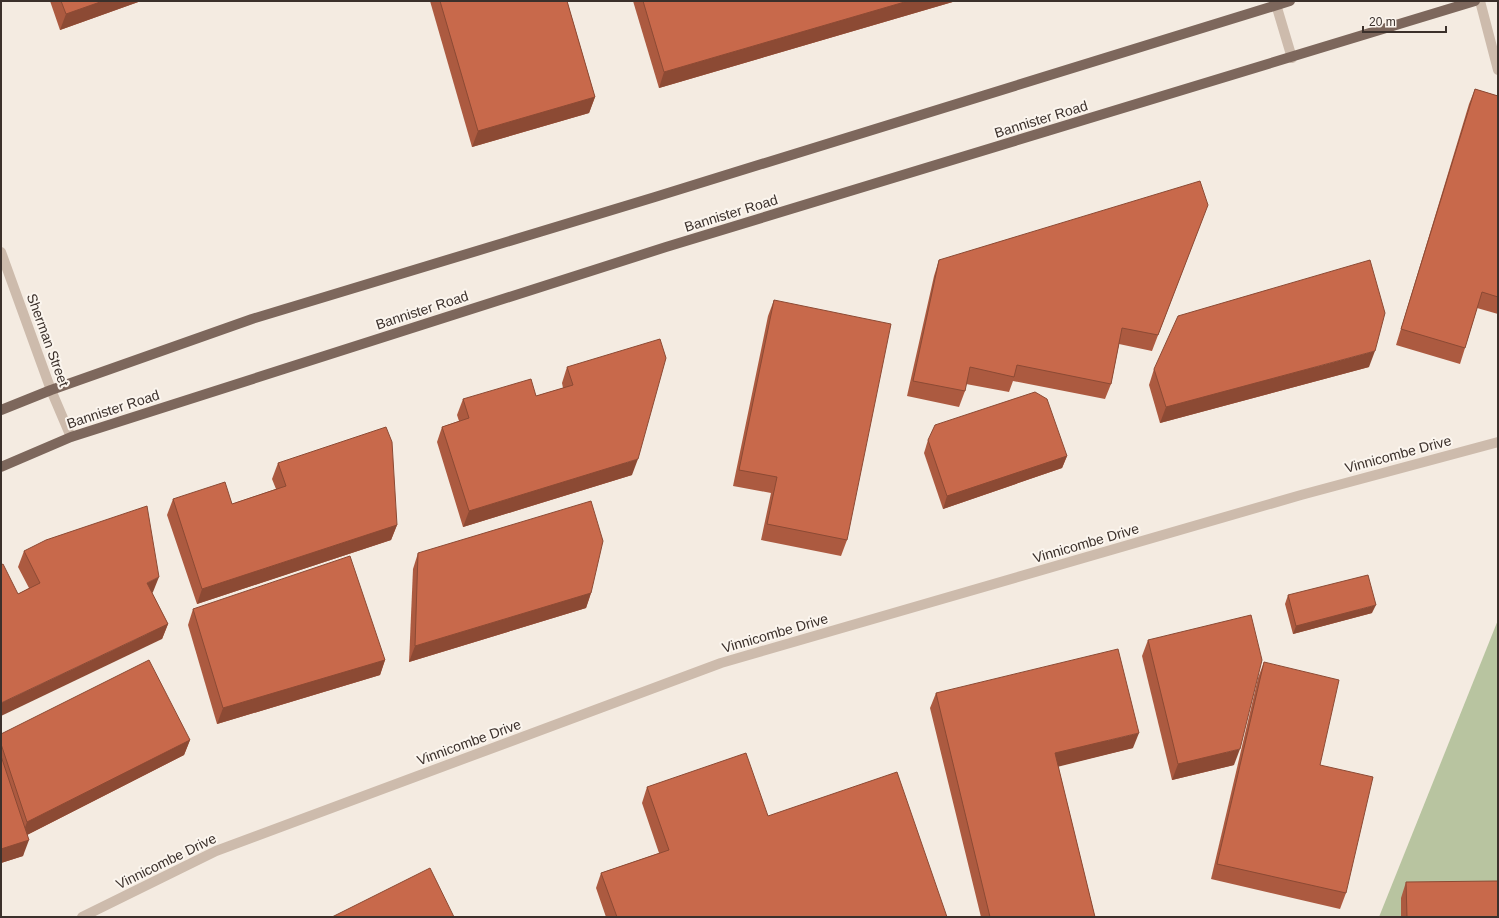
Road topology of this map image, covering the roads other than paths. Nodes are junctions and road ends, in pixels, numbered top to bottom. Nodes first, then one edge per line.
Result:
1 (1290, 1) edge
2 (1475, 1) edge
3 (1480, 1) edge
4 (1276, 3) edge
5 (1292, 58) junction
6 (1498, 70) edge
7 (1, 252) edge
8 (51, 390) junction
9 (1, 410) edge
10 (71, 437) junction
11 (1498, 442) edge
12 (1, 467) edge
13 (82, 917) edge

1 - 4 main road
2 - 5 main road, Bannister Road
3 - 6 street
4 - 5 street
4 - 8 main road
5 - 10 main road, Bannister Road
7 - 8 street, Sherman Street
8 - 9 main road
8 - 10 street, Sherman Street
10 - 12 main road, Bannister Road
11 - 13 street, Vinnicombe Drive

